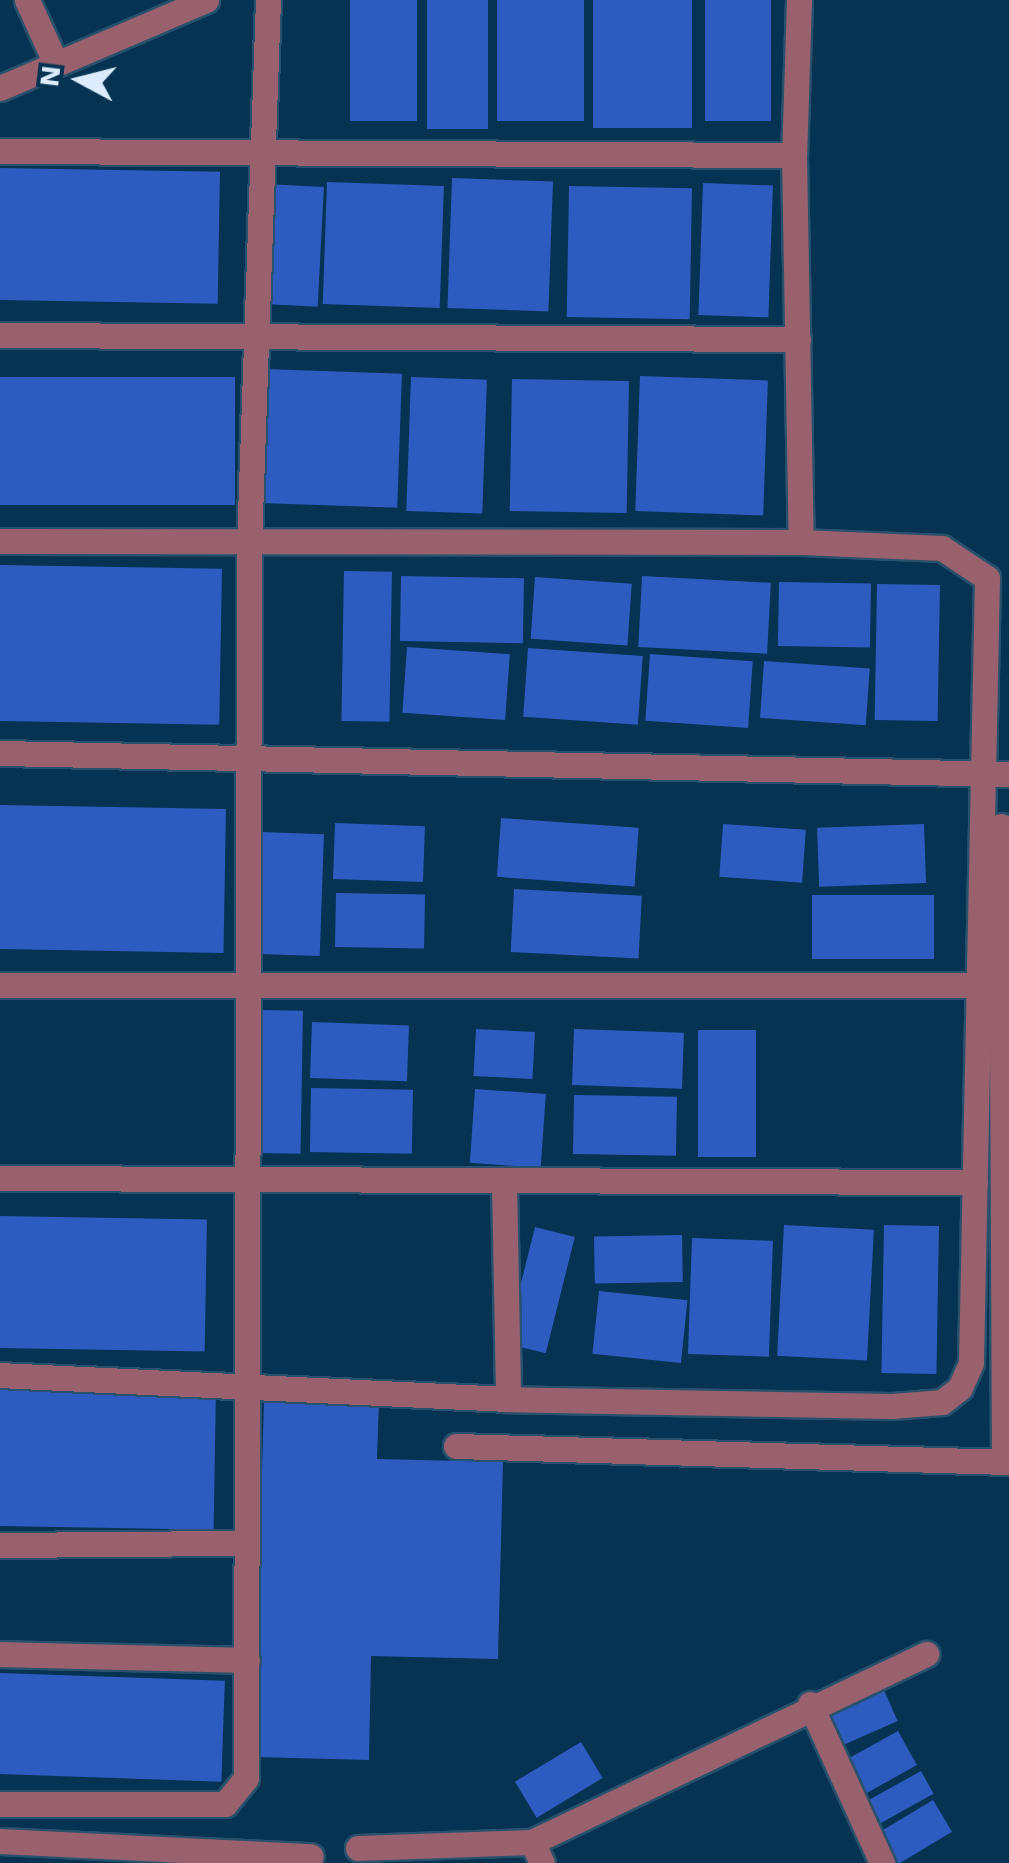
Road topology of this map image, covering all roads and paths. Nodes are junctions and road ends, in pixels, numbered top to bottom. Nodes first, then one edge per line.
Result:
1 (27, 0) edge
2 (206, 0) edge
3 (268, 0) edge
4 (799, 0) edge
5 (56, 64) junction
6 (0, 88) edge
7 (259, 151) junction
8 (0, 152) edge
9 (794, 155) junction
10 (0, 335) edge
11 (253, 338) junction
12 (798, 340) junction
13 (0, 541) edge
14 (802, 542) junction
15 (249, 544) junction
16 (0, 753) edge
17 (248, 757) junction
18 (982, 774) junction
19 (1009, 774) edge
20 (1001, 826) dead end
21 (0, 985) edge
22 (979, 985) junction
23 (250, 989) junction
24 (0, 1178) edge
25 (975, 1182) junction
26 (504, 1183) junction
27 (248, 1184) junction
28 (0, 1375) edge
29 (245, 1385) junction
30 (508, 1399) junction
31 (456, 1446) dead end
32 (1006, 1462) edge
33 (246, 1543) junction
34 (0, 1546) edge
35 (0, 1654) edge
36 (927, 1654) dead end
37 (247, 1660) junction
38 (810, 1704) junction
39 (0, 1804) edge
40 (0, 1841) edge
41 (537, 1852) edge
42 (363, 1856) edge
43 (306, 1859) edge
44 (882, 1863) edge

1 - 5 street
2 - 5 street
3 - 7 street
4 - 9 street
5 - 6 street
7 - 8 street
7 - 9 street
7 - 11 street
9 - 12 street
10 - 11 street
11 - 12 street
11 - 15 street
12 - 14 street
13 - 15 street
14 - 15 street
14 - 18 street
15 - 17 street
16 - 17 street
17 - 18 street
17 - 23 street
18 - 19 street
18 - 22 street
20 - 32 street
21 - 23 street
22 - 23 street
22 - 25 street
23 - 27 street
24 - 27 street
25 - 26 street
25 - 30 street
26 - 27 street
26 - 30 street
27 - 29 street
28 - 29 street
29 - 30 street
29 - 33 street
31 - 32 street
33 - 34 street
33 - 37 street
35 - 37 street
36 - 38 street
37 - 39 street
38 - 41 street
38 - 44 street
40 - 43 street
41 - 42 street
42 - 43 street

